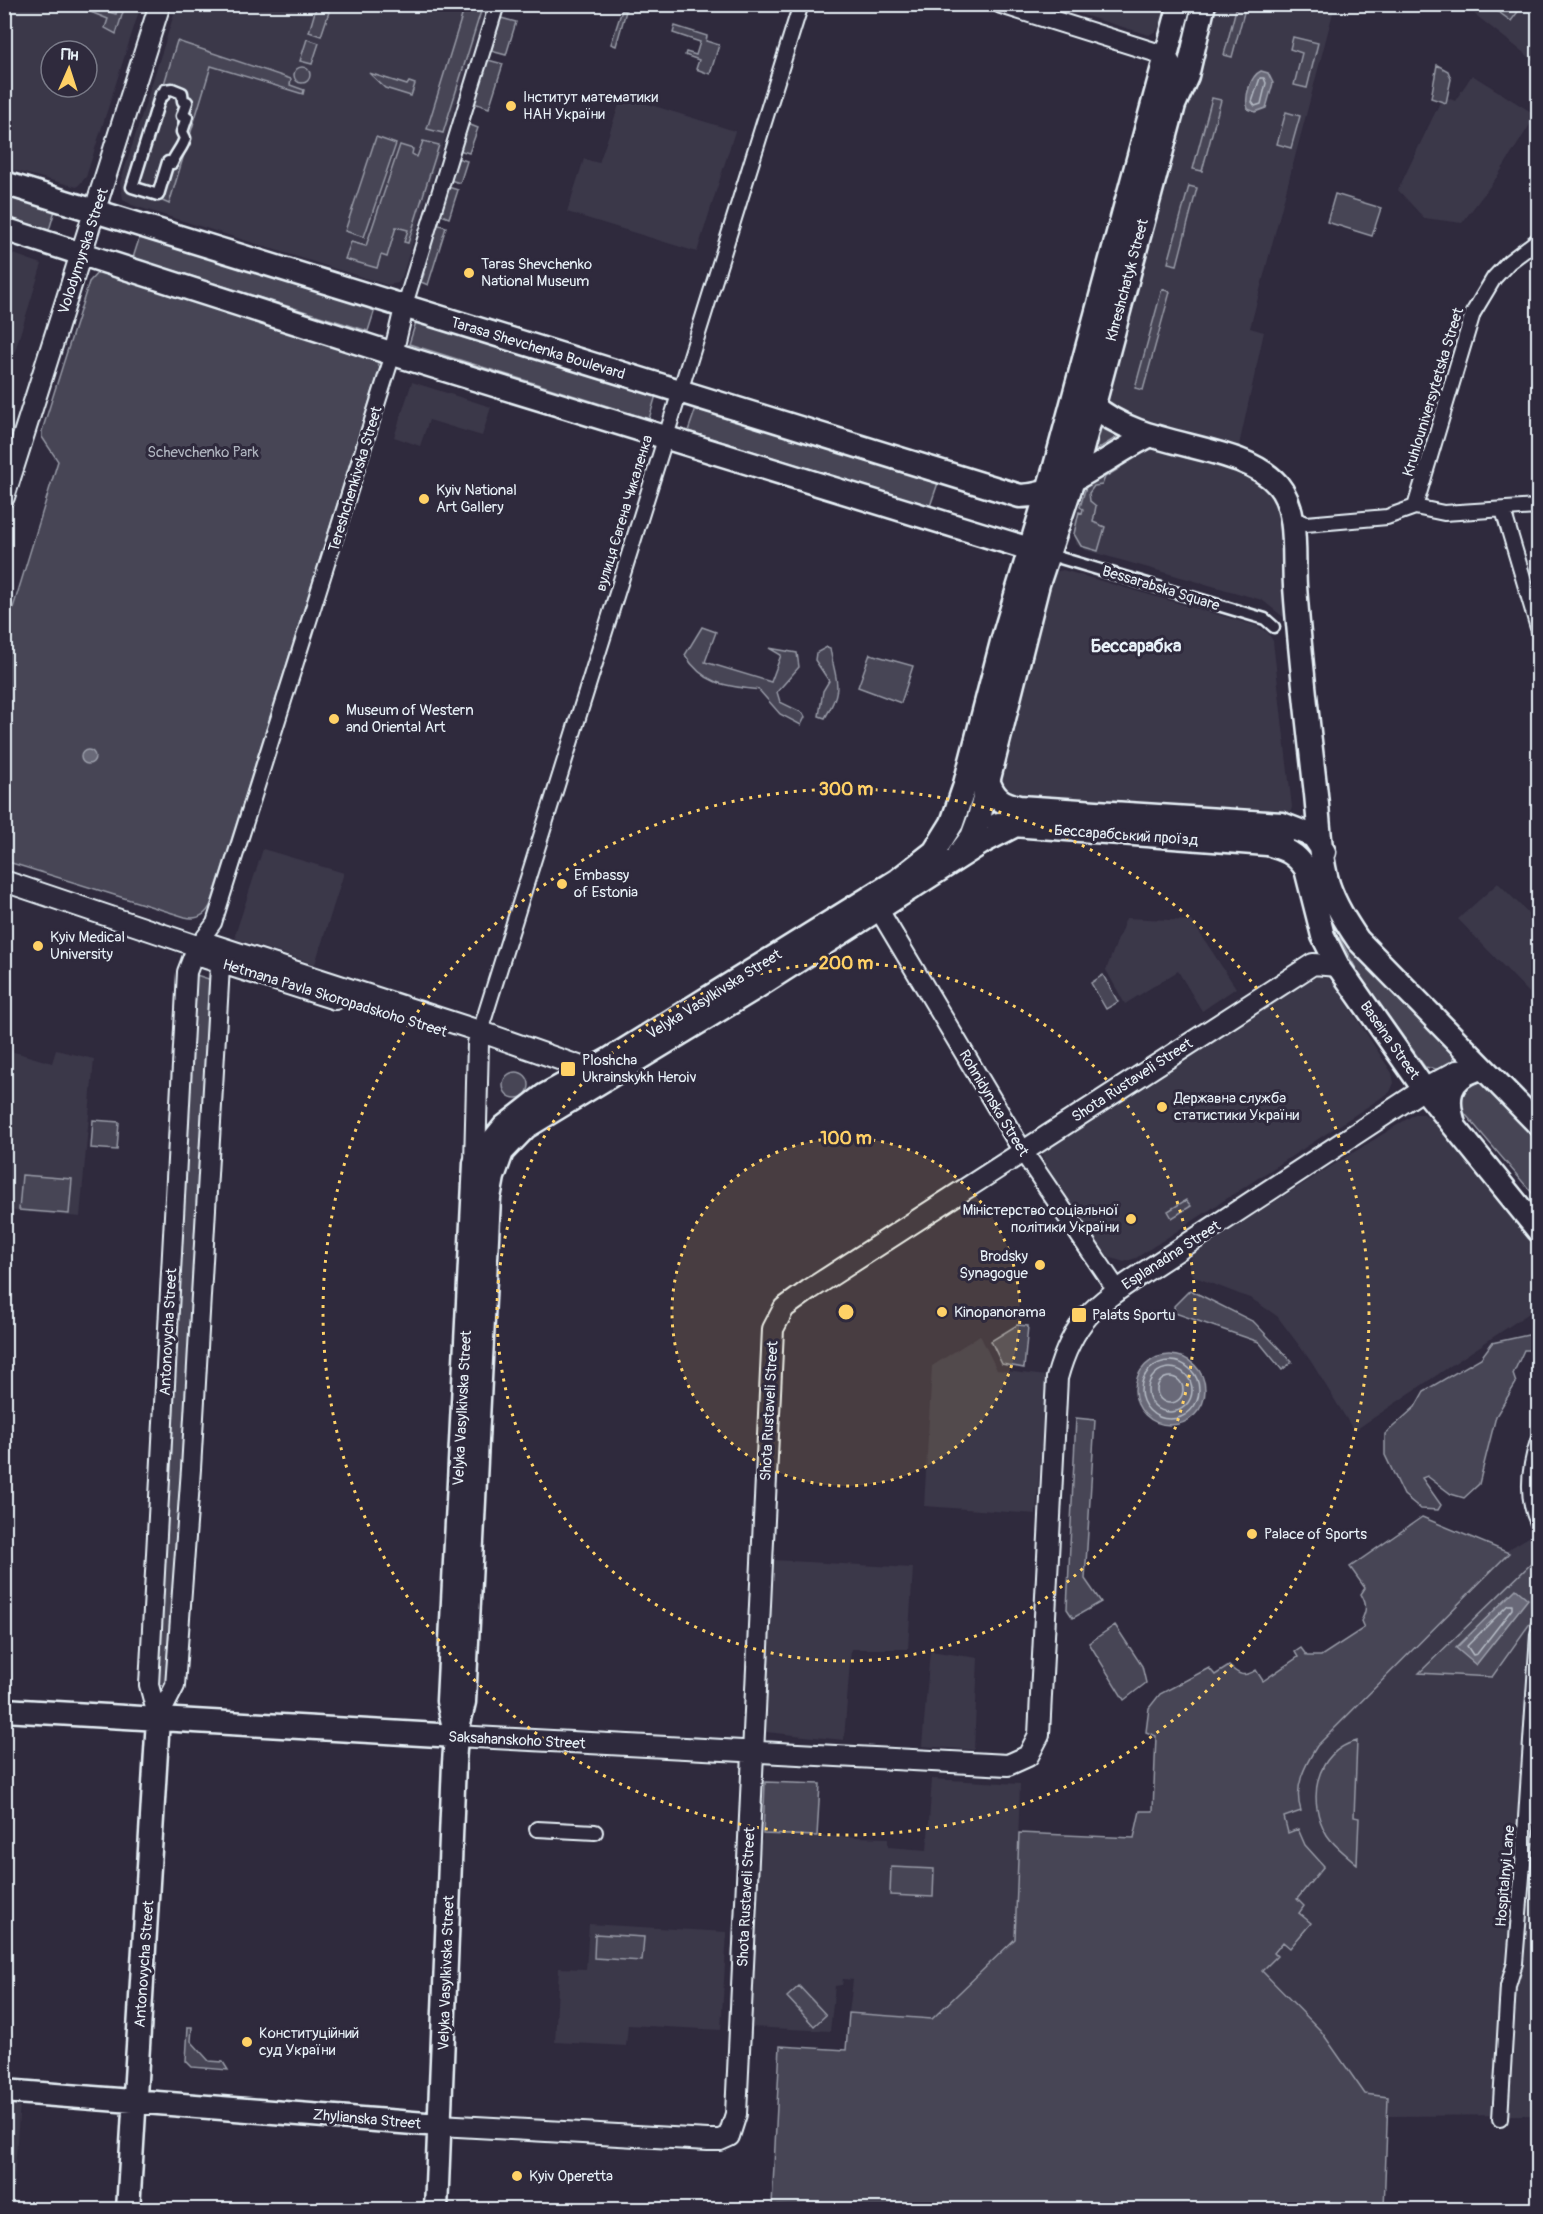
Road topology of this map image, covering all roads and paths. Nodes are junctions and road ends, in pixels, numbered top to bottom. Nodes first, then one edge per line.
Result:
1 (160, 4) edge
2 (497, 4) edge
3 (801, 4) edge
4 (1001, 4) edge
5 (1180, 4) edge
6 (1204, 4) edge
7 (1167, 56) junction
8 (161, 94) joint
9 (1174, 105) junction
10 (4, 183) edge
11 (96, 211) junction
12 (4, 229) edge
13 (1539, 240) edge
14 (83, 253) junction
15 (404, 308) junction
16 (393, 354) junction
17 (679, 391) junction
18 (1094, 405) junction
19 (1149, 436) junction
20 (664, 438) junction
21 (1072, 481) junction
22 (1048, 491) junction
23 (4, 497) edge
24 (1415, 507) junction
25 (1539, 507) edge
26 (1503, 510) junction
27 (1291, 517) junction
28 (1353, 521) junction
29 (1293, 550) junction
30 (1037, 551) junction
31 (1274, 627) dead end
32 (1539, 628) edge
33 (988, 780) junction
34 (964, 788) junction
35 (979, 818) junction
36 (1012, 827) junction
37 (1315, 839) junction
38 (1267, 844) junction
39 (951, 864) junction
40 (4, 881) edge
41 (879, 910) junction
42 (197, 946) junction
43 (220, 955) junction
44 (1338, 966) junction
45 (478, 1037) junction
46 (1483, 1072) junction
47 (587, 1078) junction
48 (1424, 1089) junction
49 (1539, 1103) edge
50 (1539, 1124) edge
51 (1454, 1126) junction
52 (1022, 1150) junction
53 (476, 1162) junction
54 (1539, 1230) edge
55 (1117, 1290) junction
56 (1539, 1441) edge
57 (1539, 1523) edge
58 (1539, 1634) edge
59 (4, 1710) edge
60 (158, 1719) junction
61 (456, 1737) junction
62 (753, 1753) junction
63 (1028, 1756) joint
64 (537, 1828) dead end
65 (595, 1832) dead end
66 (4, 2091) edge
67 (135, 2100) junction
68 (1500, 2119) dead end
69 (439, 2125) junction
70 (729, 2136) joint
71 (128, 2210) edge
72 (436, 2210) edge

1 - 11 main road, Volodymyrska Street
2 - 15 street, Tereshchenkivska Street
3 - 17 street, вулиця Євгена Чикаленка
4 - 7 street
5 - 7 main road, Khreshchatyk Street
6 - 9 main road, Khreshchatyk Street
7 - 9 street
7 - 22 main road, Khreshchatyk Street
8 - 8 street
9 - 18 main road, Khreshchatyk Street
10 - 11 main road, Tarasa Shevchenka Boulevard
11 - 14 main road, Volodymyrska Street
11 - 15 main road, Tarasa Shevchenka Boulevard
12 - 14 main road
13 - 24 street, Kruhlouniversytetska Street
14 - 16 main road
14 - 23 main road, Volodymyrska Street
15 - 16 street, Tereshchenkivska Street
15 - 17 main road, Tarasa Shevchenka Boulevard
16 - 20 main road
16 - 42 street, Tereshchenkivska Street
17 - 20 street, вулиця Євгена Чикаленка
17 - 22 main road, Tarasa Shevchenka Boulevard
18 - 19 main road
18 - 21 main road, Khreshchatyk Street
19 - 21 main road
19 - 27 main road
20 - 30 main road
20 - 45 street, вулиця Євгена Чикаленка
21 - 22 main road, Tarasa Shevchenka Boulevard
21 - 30 main road, Khreshchatyk Street
22 - 30 main road, Khreshchatyk Street
24 - 26 street
24 - 28 street
25 - 26 street
26 - 32 street
27 - 28 street
27 - 29 main road
28 - 29 street
29 - 37 main road
30 - 31 street, Bessarabska Square
30 - 33 main road, Velyka Vasylkivska Street
30 - 34 main road, Velyka Vasylkivska Street
33 - 35 main road, Velyka Vasylkivska Street
33 - 37 main road, Бессарабський проїзд
34 - 35 main road
34 - 47 main road, Velyka Vasylkivska Street
35 - 36 main road, Бессарабський проїзд
35 - 39 main road, Velyka Vasylkivska Street
36 - 38 main road, Бессарабський проїзд
36 - 39 main road, Velyka Vasylkivska Street
37 - 38 main road, Бессарабський проїзд
37 - 46 main road
37 - 49 main road
38 - 44 main road, Baseina Street
39 - 41 main road, Velyka Vasylkivska Street
40 - 42 main road, Hetmana Pavla Skoropadskoho Street
41 - 47 main road, Velyka Vasylkivska Street
41 - 52 street, Rohnidynska Street
42 - 43 main road, Hetmana Pavla Skoropadskoho Street
42 - 60 street, Antonovycha Street
43 - 45 main road, Hetmana Pavla Skoropadskoho Street
43 - 60 street, Antonovycha Street
44 - 48 main road, Baseina Street
44 - 52 main road, Shota Rustaveli Street
45 - 47 main road, Hetmana Pavla Skoropadskoho Street
45 - 53 main road
46 - 48 main road, Esplanadna Street
46 - 50 main road
46 - 51 main road
47 - 53 main road, Velyka Vasylkivska Street
47 - 61 main road, Velyka Vasylkivska Street
48 - 51 main road, Baseina Street
48 - 55 main road, Esplanadna Street
51 - 54 main road, Baseina Street
52 - 55 street, Rohnidynska Street
52 - 62 main road, Shota Rustaveli Street
53 - 61 main road, Velyka Vasylkivska Street
55 - 63 main road, Esplanadna Street
56 - 57 street
58 - 68 street, Hospitalnyi Lane
59 - 60 main road, Saksahanskoho Street
60 - 61 main road, Saksahanskoho Street
60 - 67 main road, Antonovycha Street
61 - 62 main road, Saksahanskoho Street
61 - 69 main road, Velyka Vasylkivska Street
62 - 63 main road, Saksahanskoho Street
62 - 70 main road, Shota Rustaveli Street
64 - 65 street
66 - 67 main road, Zhylianska Street
67 - 69 main road, Zhylianska Street
67 - 71 main road, Antonovycha Street
69 - 70 main road, Zhylianska Street
69 - 72 main road, Velyka Vasylkivska Street

